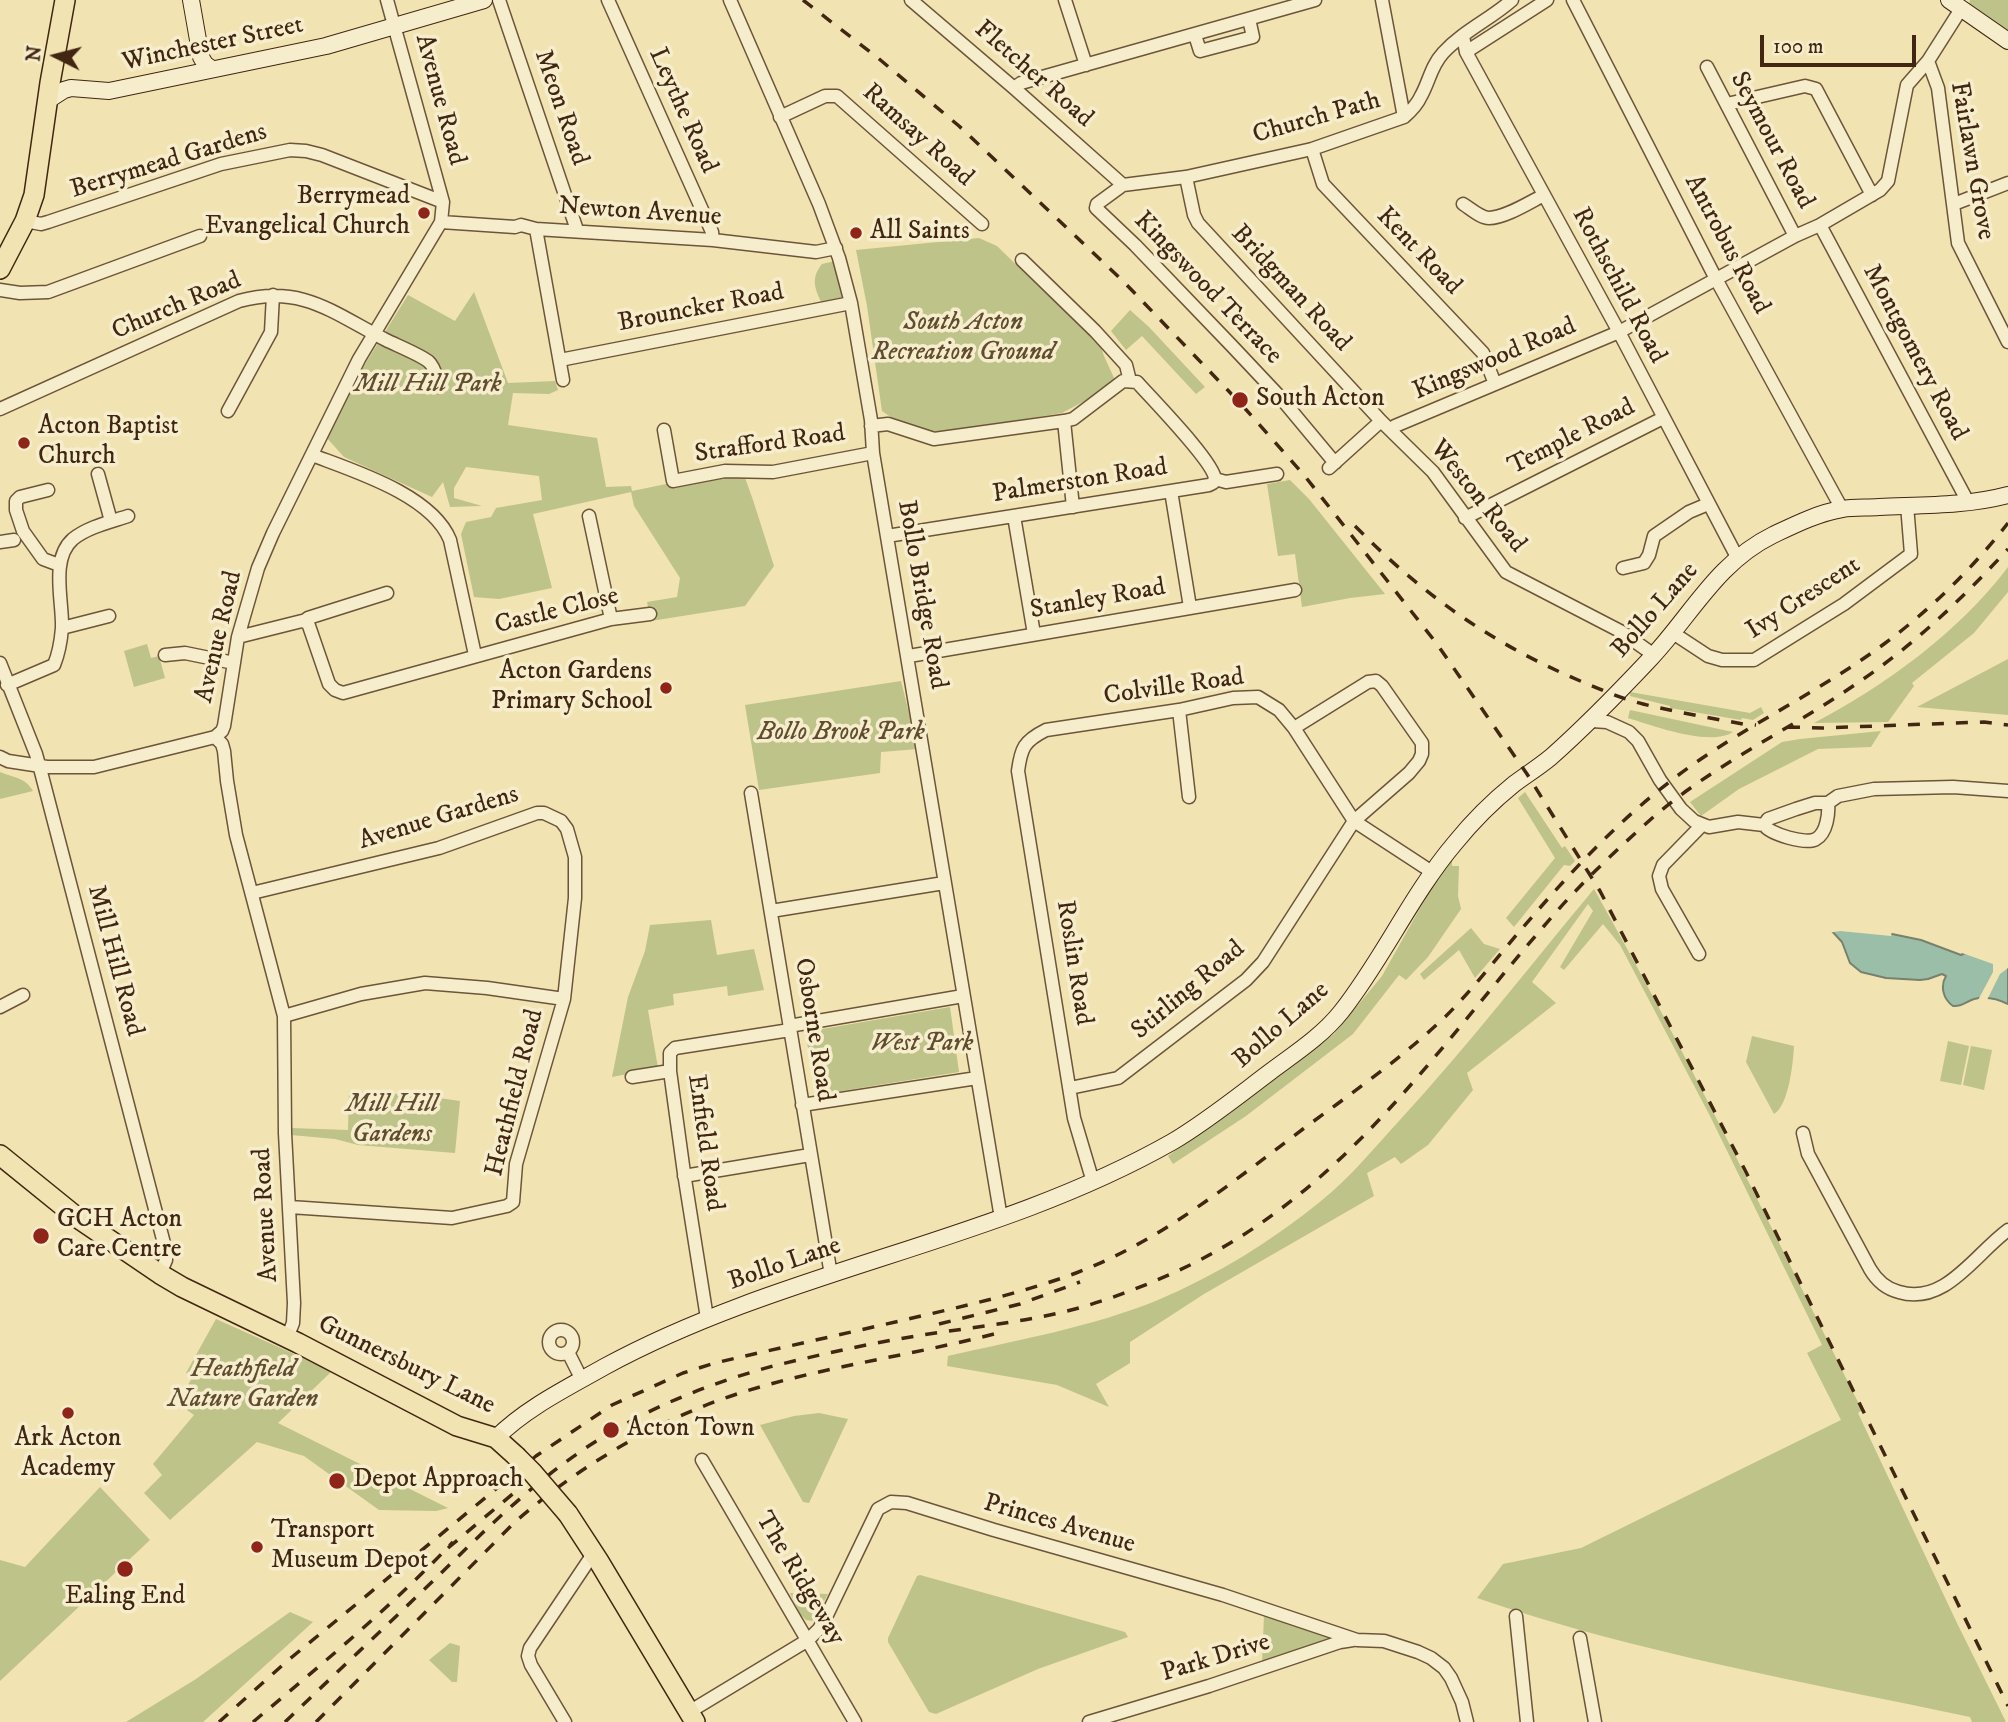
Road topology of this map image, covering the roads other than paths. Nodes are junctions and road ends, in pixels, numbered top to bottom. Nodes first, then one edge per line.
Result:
1 (65, 0) edge
2 (191, 0) edge
3 (387, 0) edge
4 (484, 0) edge
5 (499, 0) edge
6 (608, 0) edge
7 (730, 0) edge
8 (911, 0) edge
9 (1065, 0) edge
10 (1315, 0) edge
11 (1382, 0) edge
12 (1513, 0) edge
13 (1573, 0) edge
14 (1539, 2) edge
15 (1955, 5) edge
16 (1249, 19) junction
17 (395, 26) junction
18 (1195, 35) junction
19 (1463, 36) junction
20 (2008, 41) edge
21 (1466, 52) junction
22 (1928, 61) junction
23 (207, 63) junction
24 (53, 65) junction
25 (1086, 65) junction
26 (1707, 67) dead end
27 (1014, 88) junction
28 (80, 89) junction
29 (47, 101) junction
30 (1727, 104) junction
31 (780, 117) junction
32 (1404, 117) junction
33 (1312, 149) junction
34 (1186, 177) junction
35 (2008, 183) edge
36 (1123, 185) junction
37 (1544, 195) junction
38 (1872, 195) junction
39 (443, 202) junction
40 (1463, 204) dead end
41 (1954, 204) junction
42 (25, 221) junction
43 (441, 222) junction
44 (982, 224) dead end
45 (1820, 225) junction
46 (536, 229) junction
47 (577, 230) junction
48 (200, 236) dead end
49 (1795, 236) junction
50 (713, 240) junction
51 (836, 248) junction
52 (1022, 260) dead end
53 (0, 269) edge
54 (1716, 279) junction
55 (0, 290) edge
56 (273, 295) junction
57 (851, 303) junction
58 (1619, 332) junction
59 (374, 334) junction
60 (2008, 342) edge
61 (559, 360) junction
62 (563, 380) dead end
63 (1130, 380) junction
64 (1495, 384) junction
65 (440, 387) dead end
66 (0, 409) edge
67 (228, 411) dead end
68 (1662, 418) junction
69 (1063, 421) junction
70 (871, 426) junction
71 (1386, 426) junction
72 (664, 430) dead end
73 (873, 453) junction
74 (312, 455) junction
75 (1332, 465) joint
76 (98, 474) dead end
77 (1277, 474) dead end
78 (1215, 479) junction
79 (48, 490) dead end
80 (1171, 491) junction
81 (2008, 495) edge
82 (1968, 502) junction
83 (1709, 504) junction
84 (1907, 505) junction
85 (1073, 507) junction
86 (1842, 509) junction
87 (128, 516) dead end
88 (589, 516) dead end
89 (1014, 516) junction
90 (1465, 518) junction
91 (111, 521) junction
92 (887, 536) junction
93 (14, 540) dead end
94 (0, 542) edge
95 (1737, 557) junction
96 (59, 565) junction
97 (1623, 568) dead end
98 (1295, 590) dead end
99 (387, 593) dead end
100 (1190, 607) junction
101 (650, 614) dead end
102 (109, 616) dead end
103 (611, 619) junction
104 (304, 621) junction
105 (62, 628) junction
106 (1673, 633) junction
107 (1034, 634) junction
108 (238, 637) junction
109 (165, 655) dead end
110 (475, 655) junction
111 (1654, 655) junction
112 (909, 656) junction
113 (0, 663) edge
114 (234, 663) junction
115 (8, 685) junction
116 (1179, 710) junction
117 (1592, 721) junction
118 (1294, 728) junction
119 (218, 740) junction
120 (1021, 751) joint
121 (0, 757) edge
122 (39, 766) junction
123 (2008, 790) edge
124 (751, 793) dead end
125 (1189, 797) dead end
126 (1828, 803) junction
127 (1354, 821) junction
128 (1702, 825) junction
129 (1764, 825) junction
130 (1432, 872) junction
131 (944, 883) junction
132 (252, 893) junction
133 (771, 911) junction
134 (1699, 954) dead end
135 (566, 979) joint
136 (23, 995) dead end
137 (964, 996) junction
138 (564, 999) junction
139 (0, 1007) edge
140 (284, 1016) junction
141 (789, 1028) junction
142 (670, 1071) junction
143 (632, 1077) dead end
144 (977, 1078) junction
145 (1070, 1088) junction
146 (802, 1105) junction
147 (1803, 1133) dead end
148 (0, 1154) edge
149 (810, 1155) junction
150 (684, 1176) junction
151 (1093, 1182) junction
152 (290, 1207) junction
153 (1001, 1218) junction
154 (2008, 1230) edge
155 (160, 1274) junction
156 (831, 1275) junction
157 (707, 1318) junction
158 (287, 1338) junction
159 (568, 1352) dead end
160 (582, 1380) junction
161 (496, 1438) junction
162 (702, 1460) dead end
163 (593, 1554) junction
164 (1516, 1616) dead end
165 (1580, 1638) dead end
166 (807, 1640) junction
167 (1357, 1640) junction
168 (692, 1717) edge
169 (565, 1722) edge
170 (855, 1722) edge
171 (1089, 1722) edge
172 (1467, 1722) edge
173 (1527, 1722) edge
174 (1595, 1722) edge

1 - 24 main road
2 - 23 street
3 - 17 street, Avenue Road
4 - 17 street, Winchester Street
5 - 47 street, Meon Road
6 - 50 street, Leythe Road
7 - 31 street, Bollo Bridge Road
8 - 27 street, Fletcher Road
9 - 25 street
10 - 16 street
11 - 32 street
12 - 19 street, Church Path
13 - 54 street, Antrobus Road
14 - 21 street
15 - 20 street
15 - 22 street
16 - 18 street
16 - 18 street
17 - 23 street, Winchester Street
17 - 39 street, Avenue Road
18 - 25 street
19 - 21 street, Rothschild Road
19 - 32 street, Church Path
21 - 37 street, Rothschild Road
22 - 38 street
22 - 41 street, Fairlawn Grove
23 - 28 street, Winchester Street
24 - 28 street
24 - 29 main road
25 - 27 street
26 - 30 street, Seymour Road
27 - 36 street, Fletcher Road
28 - 29 street, Winchester Street
29 - 42 main road
30 - 38 street
30 - 49 street, Seymour Road
31 - 44 street, Ramsay Road
31 - 51 street, Bollo Bridge Road
32 - 33 street, Church Path
33 - 34 street, Church Path
33 - 64 street, Kent Road
34 - 36 street, Church Path
34 - 71 street, Bridgman Road
35 - 41 street
36 - 75 street, Kingswood Terrace
37 - 40 street
37 - 58 street, Rothschild Road
38 - 45 street, Kingswood Road
39 - 42 street, Berrymead Gardens
39 - 43 street, Avenue Road
41 - 60 street, Fairlawn Grove
42 - 53 main road
43 - 46 street, Newton Avenue
43 - 59 street, Avenue Road
45 - 49 street, Kingswood Road
45 - 82 street, Montgomery Road
46 - 47 street, Newton Avenue
46 - 61 street
47 - 50 street, Newton Avenue
48 - 55 street
49 - 54 street, Kingswood Road
50 - 51 street, Newton Avenue
51 - 57 street, Bollo Bridge Road
52 - 63 street
54 - 58 street, Kingswood Road
54 - 86 street, Antrobus Road
56 - 59 street, Church Road
56 - 66 street, Church Road
56 - 67 street
57 - 61 street, Brouncker Road
57 - 70 street, Bollo Bridge Road
58 - 64 street, Kingswood Road
58 - 68 street, Rothschild Road
59 - 65 street, Church Road
59 - 74 street, Avenue Road
61 - 62 street
63 - 69 street
63 - 78 street
64 - 71 street, Kingswood Road
68 - 83 street, Rothschild Road
68 - 90 street, Temple Road
69 - 70 street
69 - 85 street
70 - 73 street, Bollo Bridge Road
71 - 75 street, Kingswood Road
71 - 90 street, Weston Road
72 - 73 street, Strafford Road
73 - 92 street, Bollo Bridge Road
74 - 108 street, Avenue Road
74 - 110 street
76 - 91 street
77 - 78 street, Palmerston Road
78 - 80 street, Palmerston Road
79 - 96 street
80 - 85 street, Palmerston Road
80 - 100 street
81 - 82 street, Bollo Lane
82 - 84 street, Bollo Lane
83 - 95 street, Rothschild Road
83 - 97 street
84 - 86 street, Bollo Lane
84 - 106 street, Ivy Crescent
85 - 89 street, Palmerston Road
86 - 95 street, Bollo Lane
87 - 91 street
88 - 103 street
89 - 92 street, Palmerston Road
89 - 107 street
90 - 111 street, Weston Road
91 - 96 street
92 - 112 street, Bollo Bridge Road
93 - 94 street
95 - 106 street, Bollo Lane
96 - 105 street
98 - 100 street, Stanley Road
99 - 104 street
100 - 107 street, Stanley Road
101 - 103 street, Castle Close
102 - 105 street
103 - 110 street, Castle Close
104 - 108 street
104 - 110 street, Castle Close
105 - 115 street
106 - 111 street, Bollo Lane
107 - 112 street, Stanley Road
108 - 114 street, Avenue Road
109 - 114 street
111 - 117 street, Bollo Lane
112 - 131 street, Bollo Bridge Road
113 - 115 street, Mill Hill Road
114 - 119 street, Avenue Road
115 - 122 street, Mill Hill Road
116 - 118 street, Colville Road
116 - 120 street, Colville Road
116 - 125 street
117 - 128 street
117 - 130 street, Bollo Lane
118 - 127 street, Colville Road
118 - 127 street, Stirling Road
119 - 122 street
119 - 132 street, Avenue Road
120 - 145 street, Roslin Road
121 - 122 street
122 - 155 street, Mill Hill Road
123 - 126 street
124 - 133 street, Osborne Road
126 - 129 street
126 - 129 street
127 - 130 street, Colville Road
127 - 145 street, Stirling Road
128 - 129 street
128 - 134 street
130 - 151 street, Bollo Lane
131 - 133 street
131 - 137 street, Bollo Bridge Road
132 - 135 street, Avenue Gardens
132 - 140 street, Avenue Road
133 - 141 street, Osborne Road
135 - 138 street, Heathfield Road
136 - 139 street
137 - 141 street
137 - 144 street, Bollo Bridge Road
138 - 140 street
138 - 152 street, Heathfield Road
140 - 152 street, Avenue Road
141 - 142 street, Enfield Road
141 - 146 street, Osborne Road
142 - 143 street
142 - 150 street, Enfield Road
144 - 146 street
144 - 153 street, Bollo Bridge Road
145 - 151 street, Roslin Road
146 - 149 street, Osborne Road
147 - 154 street
148 - 155 main road, Gunnersbury Lane
149 - 150 street
149 - 156 street, Osborne Road
150 - 157 street, Enfield Road
151 - 153 street, Bollo Lane
152 - 158 street, Avenue Road
153 - 156 street, Bollo Lane
155 - 158 main road, Gunnersbury Lane
156 - 157 street, Bollo Lane
157 - 160 street, Bollo Lane
158 - 161 main road, Gunnersbury Lane
159 - 160 street
160 - 161 street, Bollo Lane
161 - 163 main road, Gunnersbury Lane, bridge
162 - 166 street, The Ridgeway
163 - 168 main road, Gunnersbury Lane
163 - 169 street
164 - 173 street
165 - 174 street
166 - 167 street, Princes Avenue
166 - 168 street, Princes Avenue
166 - 170 street, The Ridgeway
167 - 171 street, Park Drive
167 - 172 street, Princes Avenue

